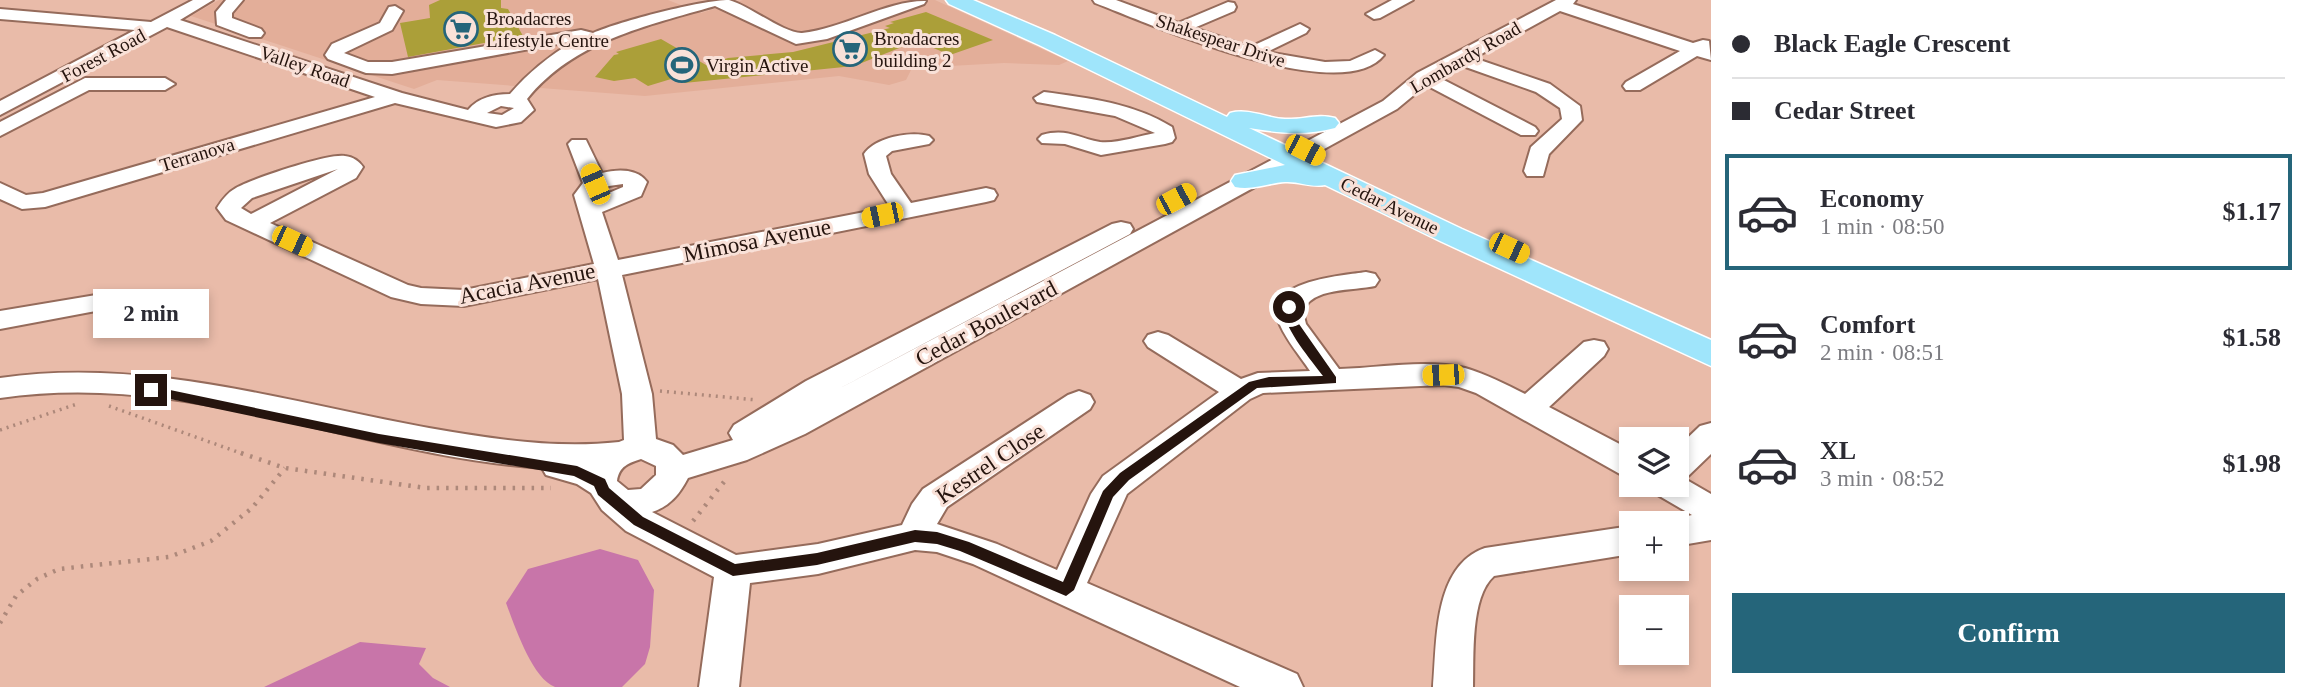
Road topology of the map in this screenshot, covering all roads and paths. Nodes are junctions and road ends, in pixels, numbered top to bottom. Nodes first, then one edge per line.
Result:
1 (205, 0) edge
2 (235, 0) edge
3 (956, 0) edge
4 (986, 0) edge
5 (1405, 0) edge
6 (705, 1) edge
7 (918, 1) edge
8 (1115, 2) edge
9 (1559, 5) edge
10 (1228, 7) dead end
11 (395, 10) dead end
12 (743, 10) edge
13 (773, 12) dead end
14 (0, 14) edge
15 (1374, 14) dead end
16 (161, 24) junction
17 (1180, 28) junction
18 (1300, 29) dead end
19 (588, 37) junction
20 (1711, 40) edge
21 (764, 43) dead end
22 (388, 46) dead end
23 (1253, 52) junction
24 (1702, 53) edge
25 (1375, 55) dead end
26 (1457, 58) junction
27 (341, 59) junction
28 (1424, 77) junction
29 (166, 84) dead end
30 (1633, 86) dead end
31 (395, 97) junction
32 (1044, 99) dead end
33 (0, 109) edge
34 (1226, 114) junction
35 (1333, 127) junction
36 (0, 130) edge
37 (1528, 131) dead end
38 (1049, 139) dead end
39 (922, 140) dead end
40 (579, 144) dead end
41 (1289, 149) junction
42 (1535, 172) dead end
43 (1351, 179) junction
44 (1245, 181) junction
45 (595, 184) junction
46 (0, 190) edge
47 (986, 195) dead end
48 (590, 209) junction
49 (904, 210) junction
50 (251, 223) dead end
51 (608, 268) junction
52 (1366, 280) dead end
53 (108, 301) dead end
54 (0, 320) edge
55 (1158, 341) dead end
56 (1711, 341) edge
57 (1594, 349) dead end
58 (911, 350) junction
59 (1711, 354) edge
60 (1331, 380) junction
61 (0, 388) edge
62 (637, 390) junction
63 (1240, 392) junction
64 (0, 399) edge
65 (1079, 402) dead end
66 (87, 403) dead end
67 (107, 405) dead end
68 (1527, 409) junction
69 (279, 412) junction
70 (777, 412) junction
71 (0, 430) edge
72 (1711, 434) edge
73 (649, 456) junction
74 (1689, 457) edge
75 (1619, 459) edge
76 (285, 468) junction
77 (729, 476) dead end
78 (556, 488) dead end
79 (607, 492) junction
80 (1689, 497) edge
81 (1711, 510) edge
82 (666, 524) junction
83 (1711, 526) edge
84 (1689, 530) edge
85 (915, 536) junction
86 (1619, 542) edge
87 (733, 570) junction
88 (1066, 590) junction
89 (0, 623) edge
90 (719, 687) edge
91 (1283, 687) edge
92 (1453, 687) edge

1 - 16 street, Forest Road
2 - 27 street
3 - 41 main road, Cedar Avenue
4 - 34 main road, Cedar Avenue
5 - 15 street
6 - 12 street
6 - 19 street, Valley Road
6 - 21 street
7 - 12 street
8 - 17 street, Shakespear Drive
9 - 24 street
9 - 26 street, Lombardy Road
10 - 17 street
11 - 27 street
12 - 13 street
14 - 16 street, Valley Road
16 - 31 street, Valley Road
16 - 33 street, Forest Road
17 - 23 street, Shakespear Drive
18 - 23 street
19 - 27 street
19 - 31 street, Valley Road
20 - 24 street
22 - 27 street
23 - 25 street, Shakespear Drive
24 - 30 street
26 - 28 street, Lombardy Road
26 - 42 street
28 - 35 street, Lombardy Road
28 - 37 street
29 - 36 street
31 - 46 street, Terranova
32 - 38 street
34 - 35 main road
34 - 41 main road, Cedar Avenue
35 - 41 street, Lombardy Road
35 - 43 main road
39 - 49 street
40 - 45 street
41 - 43 main road, Cedar Avenue
41 - 44 street, Cedar Boulevard
41 - 58 street, Cedar Boulevard
43 - 44 main road
43 - 56 main road, Cedar Avenue
43 - 59 main road, Cedar Avenue
44 - 58 street, Cedar Boulevard
45 - 48 street
45 - 48 street
47 - 49 street, Mimosa Avenue
48 - 51 street
49 - 51 street, Mimosa Avenue
50 - 51 street, Acacia Avenue
51 - 62 street
52 - 60 street
53 - 54 street
55 - 63 street
57 - 68 street
58 - 70 street, Cedar Boulevard
58 - 73 street, Cedar Boulevard
60 - 63 street
60 - 68 street
61 - 69 street
62 - 70 path
62 - 73 street
63 - 88 street
64 - 69 street
65 - 85 street, Kestrel Close
66 - 71 path
67 - 76 path
68 - 75 street
69 - 73 street
69 - 79 street
70 - 73 street, Cedar Boulevard
72 - 74 street
73 - 79 street
73 - 82 street
76 - 78 path
76 - 89 path
77 - 82 path
79 - 82 street
80 - 81 street
82 - 87 street
83 - 84 street
85 - 87 street
85 - 88 street
86 - 92 street
87 - 90 street
88 - 91 street

